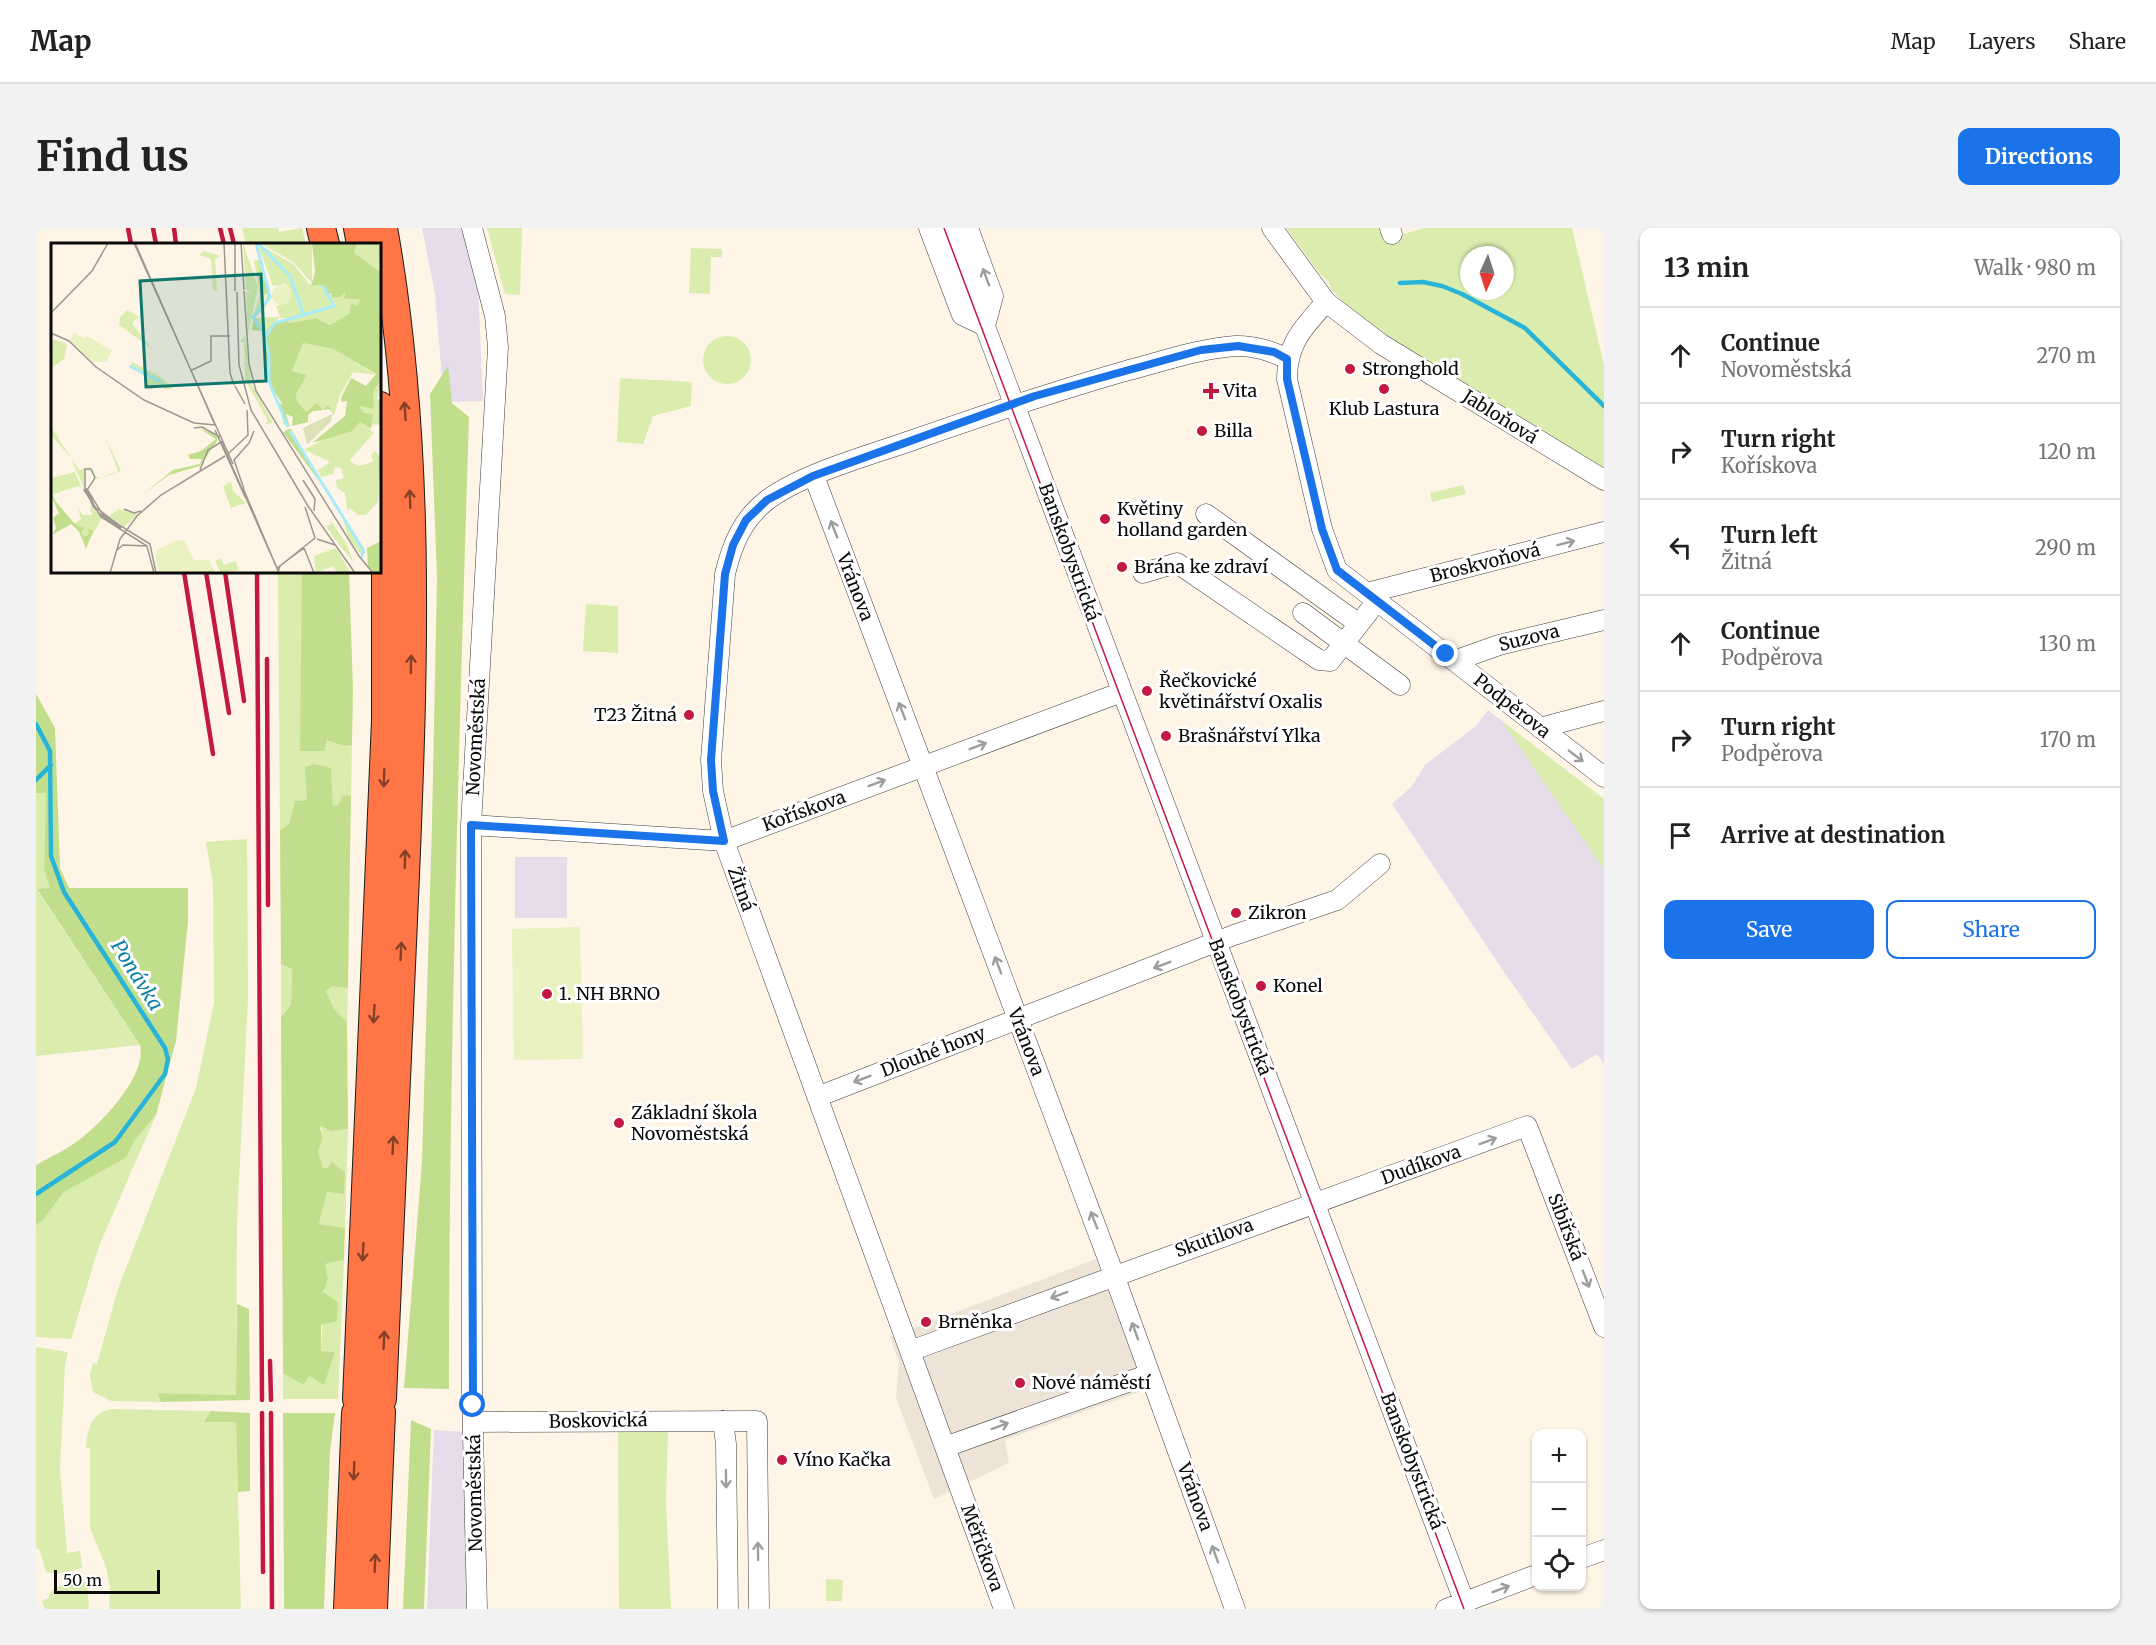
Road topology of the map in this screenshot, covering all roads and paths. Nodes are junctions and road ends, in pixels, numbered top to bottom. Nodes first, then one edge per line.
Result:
1 (321, 228) edge
2 (358, 228) edge
3 (383, 228) edge
4 (472, 228) edge
5 (929, 228) edge
6 (948, 228) edge
7 (968, 228) edge
8 (1272, 228) edge
9 (324, 243) edge
10 (361, 243) edge
11 (1326, 302) junction
12 (985, 326) junction
13 (1287, 359) junction
14 (1014, 404) junction
15 (381, 428) edge
16 (813, 476) junction
17 (1604, 480) edge
18 (1206, 514) dead end
19 (1604, 532) edge
20 (373, 573) edge
21 (1143, 573) dead end
22 (1372, 597) junction
23 (1303, 614) dead end
24 (1604, 620) edge
25 (1359, 624) junction
26 (1344, 645) junction
27 (1454, 661) junction
28 (1400, 684) dead end
29 (1122, 692) junction
30 (1604, 711) edge
31 (386, 720) junction
32 (1540, 728) junction
33 (923, 766) junction
34 (1604, 777) edge
35 (471, 825) junction
36 (724, 841) junction
37 (1380, 864) dead end
38 (1216, 944) junction
39 (1018, 1020) junction
40 (817, 1096) junction
41 (1527, 1126) joint
42 (1314, 1203) junction
43 (1114, 1275) junction
44 (1604, 1327) edge
45 (910, 1350) junction
46 (1150, 1374) junction
47 (369, 1406) junction
48 (723, 1421) junction
49 (473, 1422) junction
50 (945, 1447) junction
51 (1604, 1550) edge
52 (1586, 1556) edge
53 (1532, 1577) edge
54 (1466, 1606) edge
55 (348, 1609) edge
56 (373, 1609) edge
57 (477, 1609) edge
58 (728, 1609) edge
59 (759, 1609) edge
60 (1004, 1609) edge
61 (1235, 1609) edge
62 (1446, 1609) edge

1 - 9 highway
2 - 10 highway
47 -> 3 highway
4 - 35 street, Novoměstská
5 - 12 street
6 - 12 street, Banskobystrická
12 -> 7 street
8 - 11 street, Jabloňová
11 - 13 street
11 - 17 street, Jabloňová
12 - 14 street, Banskobystrická
13 - 14 street
13 - 22 street, Podpěrova
14 - 16 street, Žitná
14 - 29 street, Banskobystrická
15 - 31 highway
33 -> 16 street, Vránova
16 - 36 street, Žitná
18 - 25 street
22 -> 19 street, Broskvoňová
20 - 31 highway
21 - 26 street
22 - 25 street
22 - 27 street, Podpěrova
23 - 26 street
24 - 27 street, Suzova
25 - 26 street
26 - 28 street
27 - 32 street, Podpěrova
33 -> 29 street, Kořískova
29 - 38 street, Banskobystrická
30 - 32 street
31 -> 47 highway
32 -> 34 street, Podpěrova
36 -> 33 street, Kořískova
39 -> 33 street, Vránova
35 - 36 street, Kořískova
35 - 49 street, Novoměstská
36 - 40 street, Žitná
37 - 38 street, Dlouhé hony
38 -> 39 street, Dlouhé hony
38 - 42 street, Banskobystrická
39 -> 40 street, Dlouhé hony
43 -> 39 street, Vránova
40 - 45 street, Žitná
42 -> 41 street, Dudíkova
41 -> 44 street, Sibiřská
42 - 43 street, Skutilova
42 - 54 street, Banskobystrická
43 -> 45 street
46 -> 43 street, Vránova
45 - 50 street
50 -> 46 street
61 -> 46 street, Vránova
47 -> 55 highway
56 -> 47 highway
48 - 49 street, Boskovická
48 -> 58 street
59 -> 48 street, Boskovická
49 - 57 street, Novoměstská
50 - 60 street, Měřičkova
51 - 52 street
54 -> 53 street
54 - 62 street

